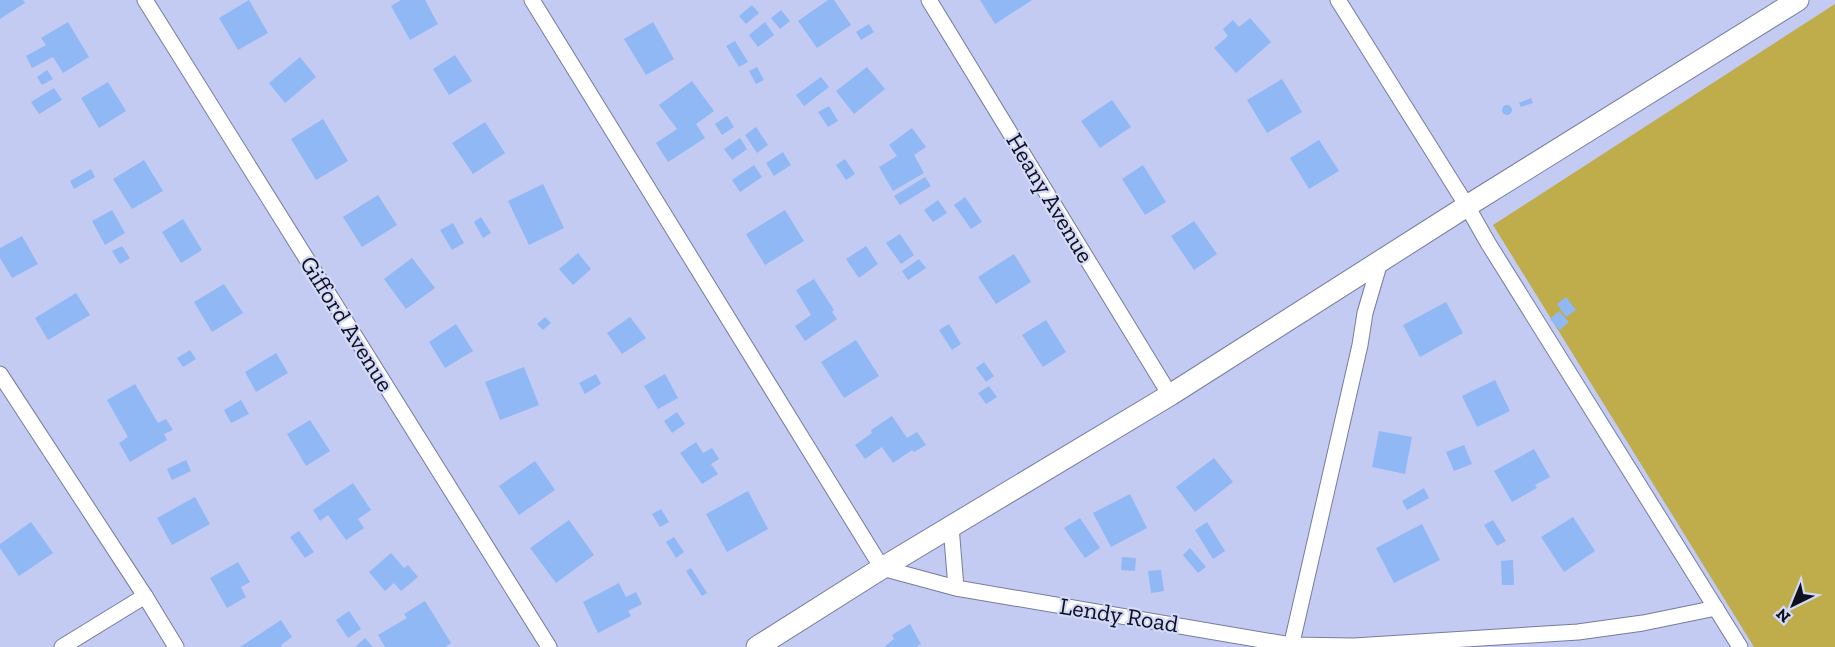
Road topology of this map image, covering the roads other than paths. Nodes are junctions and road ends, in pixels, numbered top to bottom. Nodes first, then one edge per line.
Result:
1 (145, 0) edge
2 (532, 0) edge
3 (929, 0) edge
4 (1338, 0) edge
5 (1798, 0) edge
6 (1467, 206) junction
7 (1380, 262) junction
8 (0, 374) edge
9 (1170, 395) junction
10 (951, 526) junction
11 (882, 568) junction
12 (956, 588) junction
13 (145, 596) junction
14 (1716, 608) junction
15 (1291, 646) edge
16 (62, 647) edge
17 (176, 647) edge
18 (549, 647) edge
19 (756, 647) edge
20 (1740, 647) edge

1 - 18 street, Gifford Avenue
2 - 11 street
3 - 9 street, Heany Avenue
4 - 6 street
5 - 6 street
6 - 7 street
6 - 14 street
7 - 9 street
7 - 15 street
8 - 13 street
9 - 10 street
10 - 11 street
10 - 12 street
11 - 12 street, Lendy Road
11 - 19 street
12 - 15 street, Lendy Road
13 - 16 street
13 - 17 street
14 - 15 street, Lendy Road
14 - 20 street

